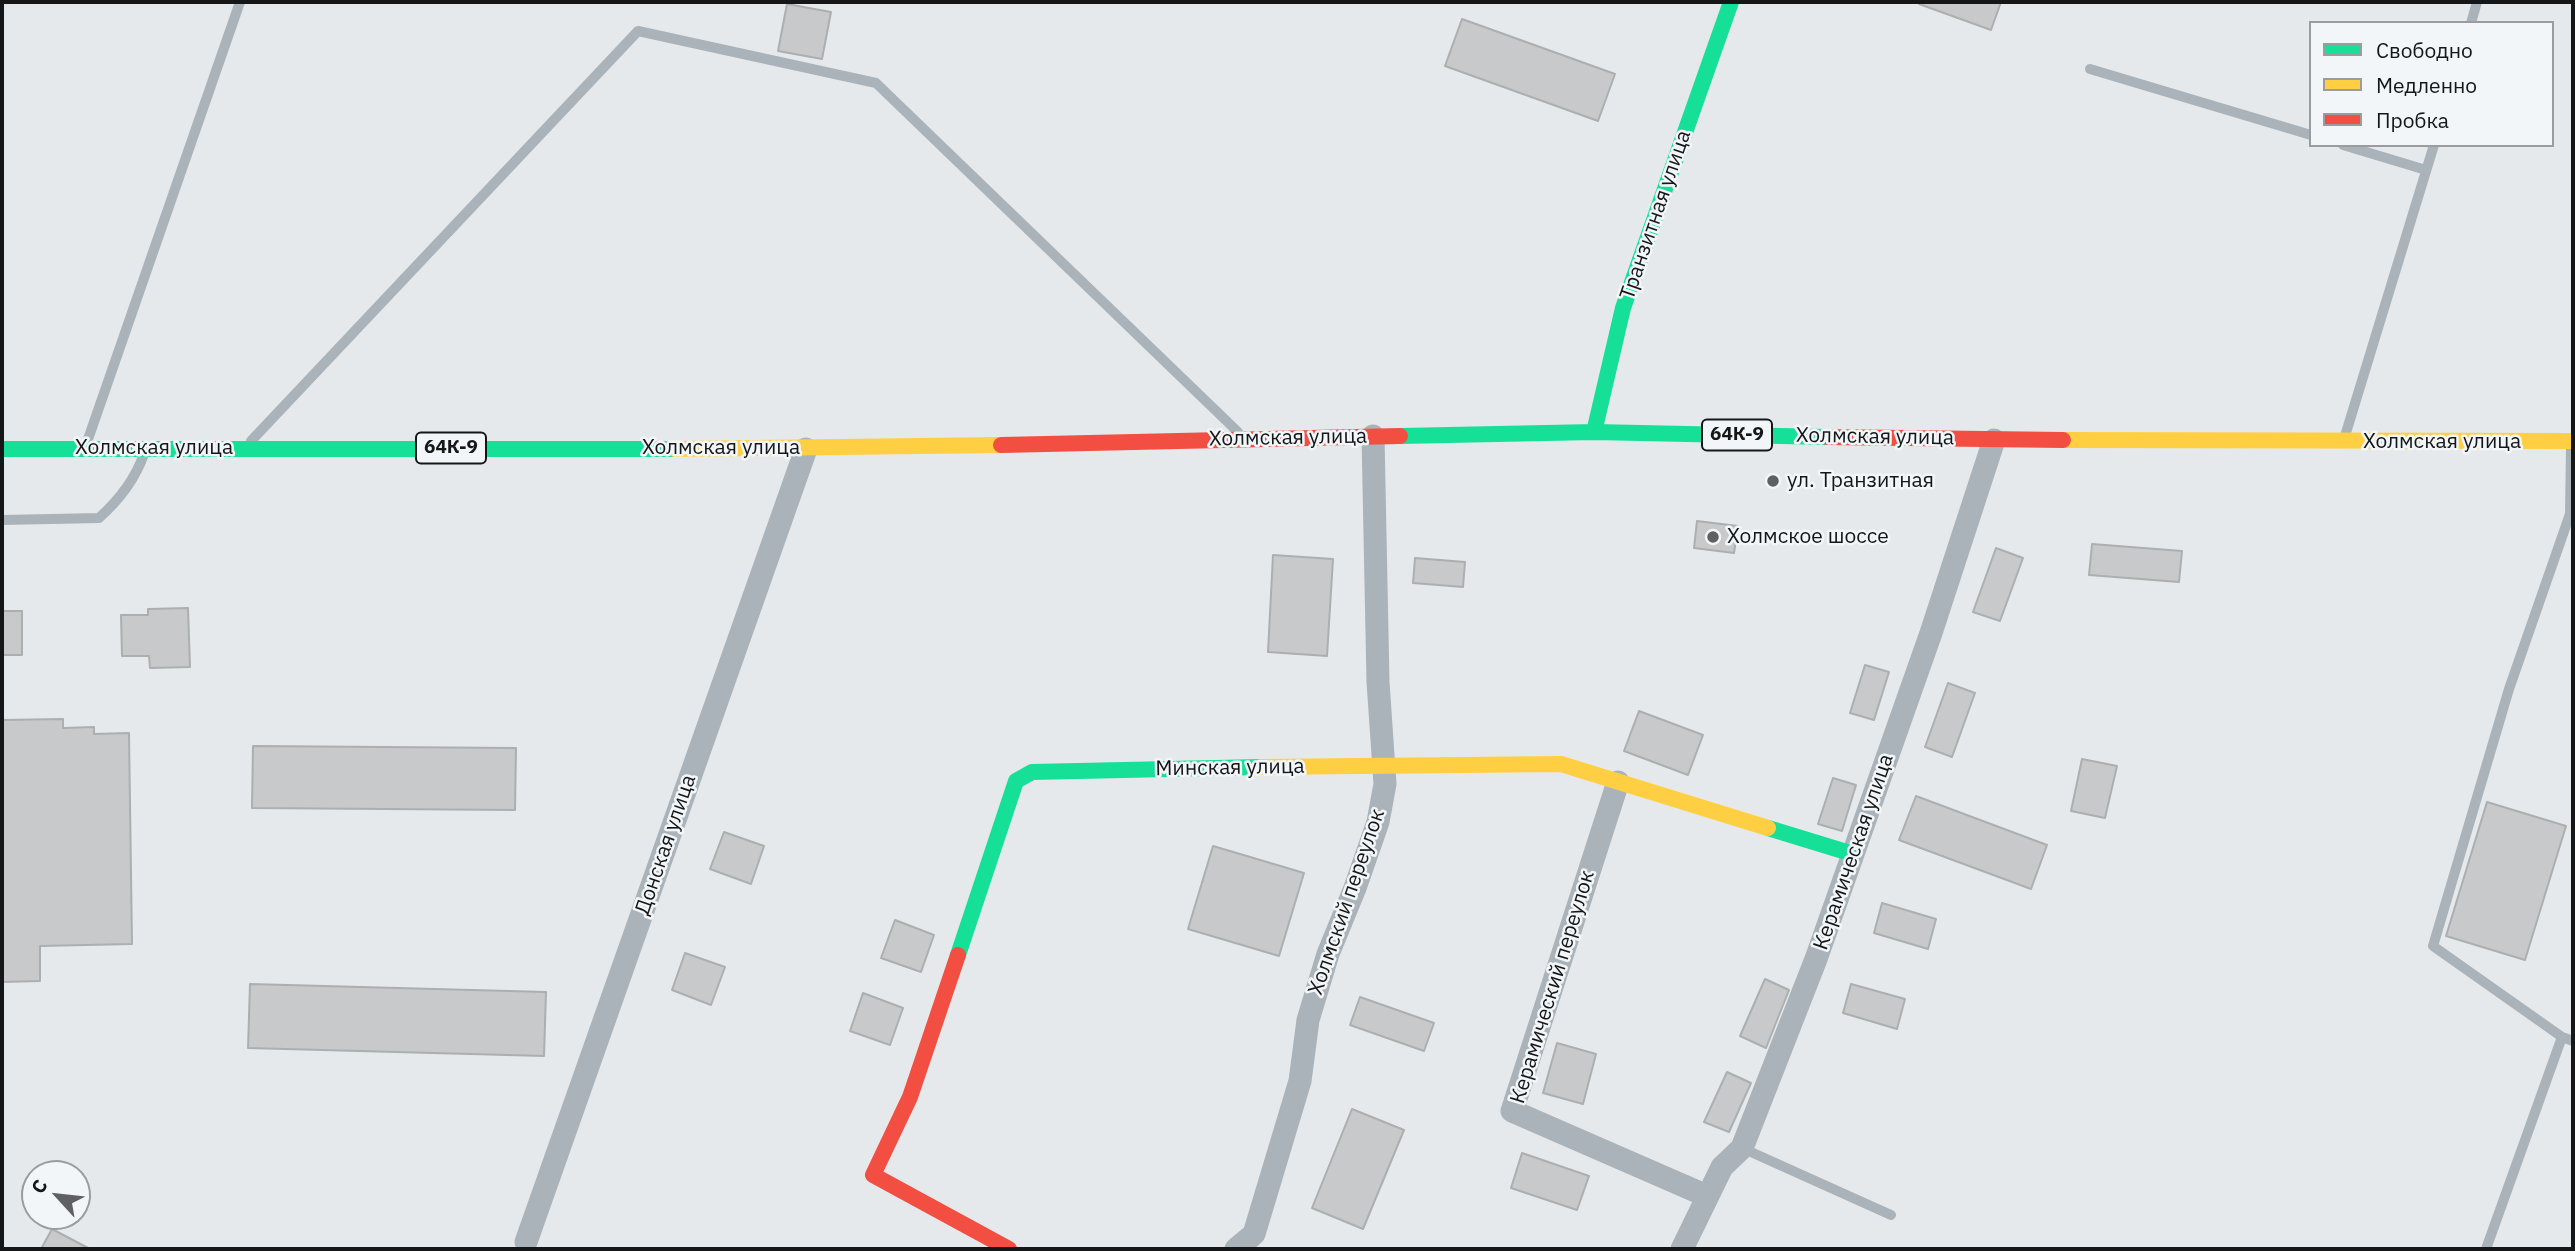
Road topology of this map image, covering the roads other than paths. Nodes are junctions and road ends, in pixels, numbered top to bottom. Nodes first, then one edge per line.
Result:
1 (240, 2) edge
2 (1731, 2) edge
3 (2477, 2) edge
4 (2472, 21) edge
5 (2090, 69) dead end
6 (2309, 134) edge
7 (2350, 147) edge
8 (2433, 147) edge
9 (2426, 170) junction
10 (1594, 432) junction
11 (1373, 436) junction
12 (1245, 439) junction
13 (1994, 440) junction
14 (2572, 441) edge
15 (2343, 442) junction
16 (147, 448) junction
17 (244, 448) junction
18 (2, 449) edge
19 (85, 449) junction
20 (806, 449) junction
21 (2572, 515) edge
22 (2, 520) edge
23 (1383, 765) junction
24 (1618, 782) junction
25 (1853, 854) junction
26 (2568, 1039) edge
27 (1742, 1147) junction
28 (1707, 1196) junction
29 (1891, 1215) dead end
30 (526, 1242) dead end
31 (1009, 1249) edge
32 (1236, 1249) edge
33 (1682, 1249) edge
34 (2486, 1249) edge

1 - 19 lane
2 - 10 main road, Транзитная улица
3 - 4 lane
5 - 6 lane
7 - 9 lane
8 - 9 lane
9 - 15 lane
10 - 11 main road, Холмская улица / 64К-9
10 - 13 main road, Холмская улица / 64К-9
11 - 12 main road, Холмская улица / 64К-9
11 - 23 street, Холмский переулок
12 - 17 lane
12 - 20 main road, Холмская улица / 64К-9
13 - 15 main road, Холмская улица / 64К-9
13 - 25 street, Керамическая улица
14 - 15 main road, Холмская улица / 64К-9
14 - 21 lane
16 - 17 main road, Холмская улица / 64К-9
16 - 19 main road, Холмская улица / 64К-9
16 - 22 lane
17 - 20 main road, Холмская улица / 64К-9
18 - 19 main road, Холмская улица / 64К-9
20 - 30 street, Донская улица
21 - 26 lane
23 - 24 main road, Минская улица
23 - 31 main road, Минская улица
23 - 32 street, Холмский переулок
24 - 25 main road, Минская улица
24 - 28 street, Керамический переулок
25 - 27 street, Керамическая улица
26 - 34 lane
27 - 28 street, Керамическая улица
27 - 29 lane
28 - 33 street, Керамическая улица

